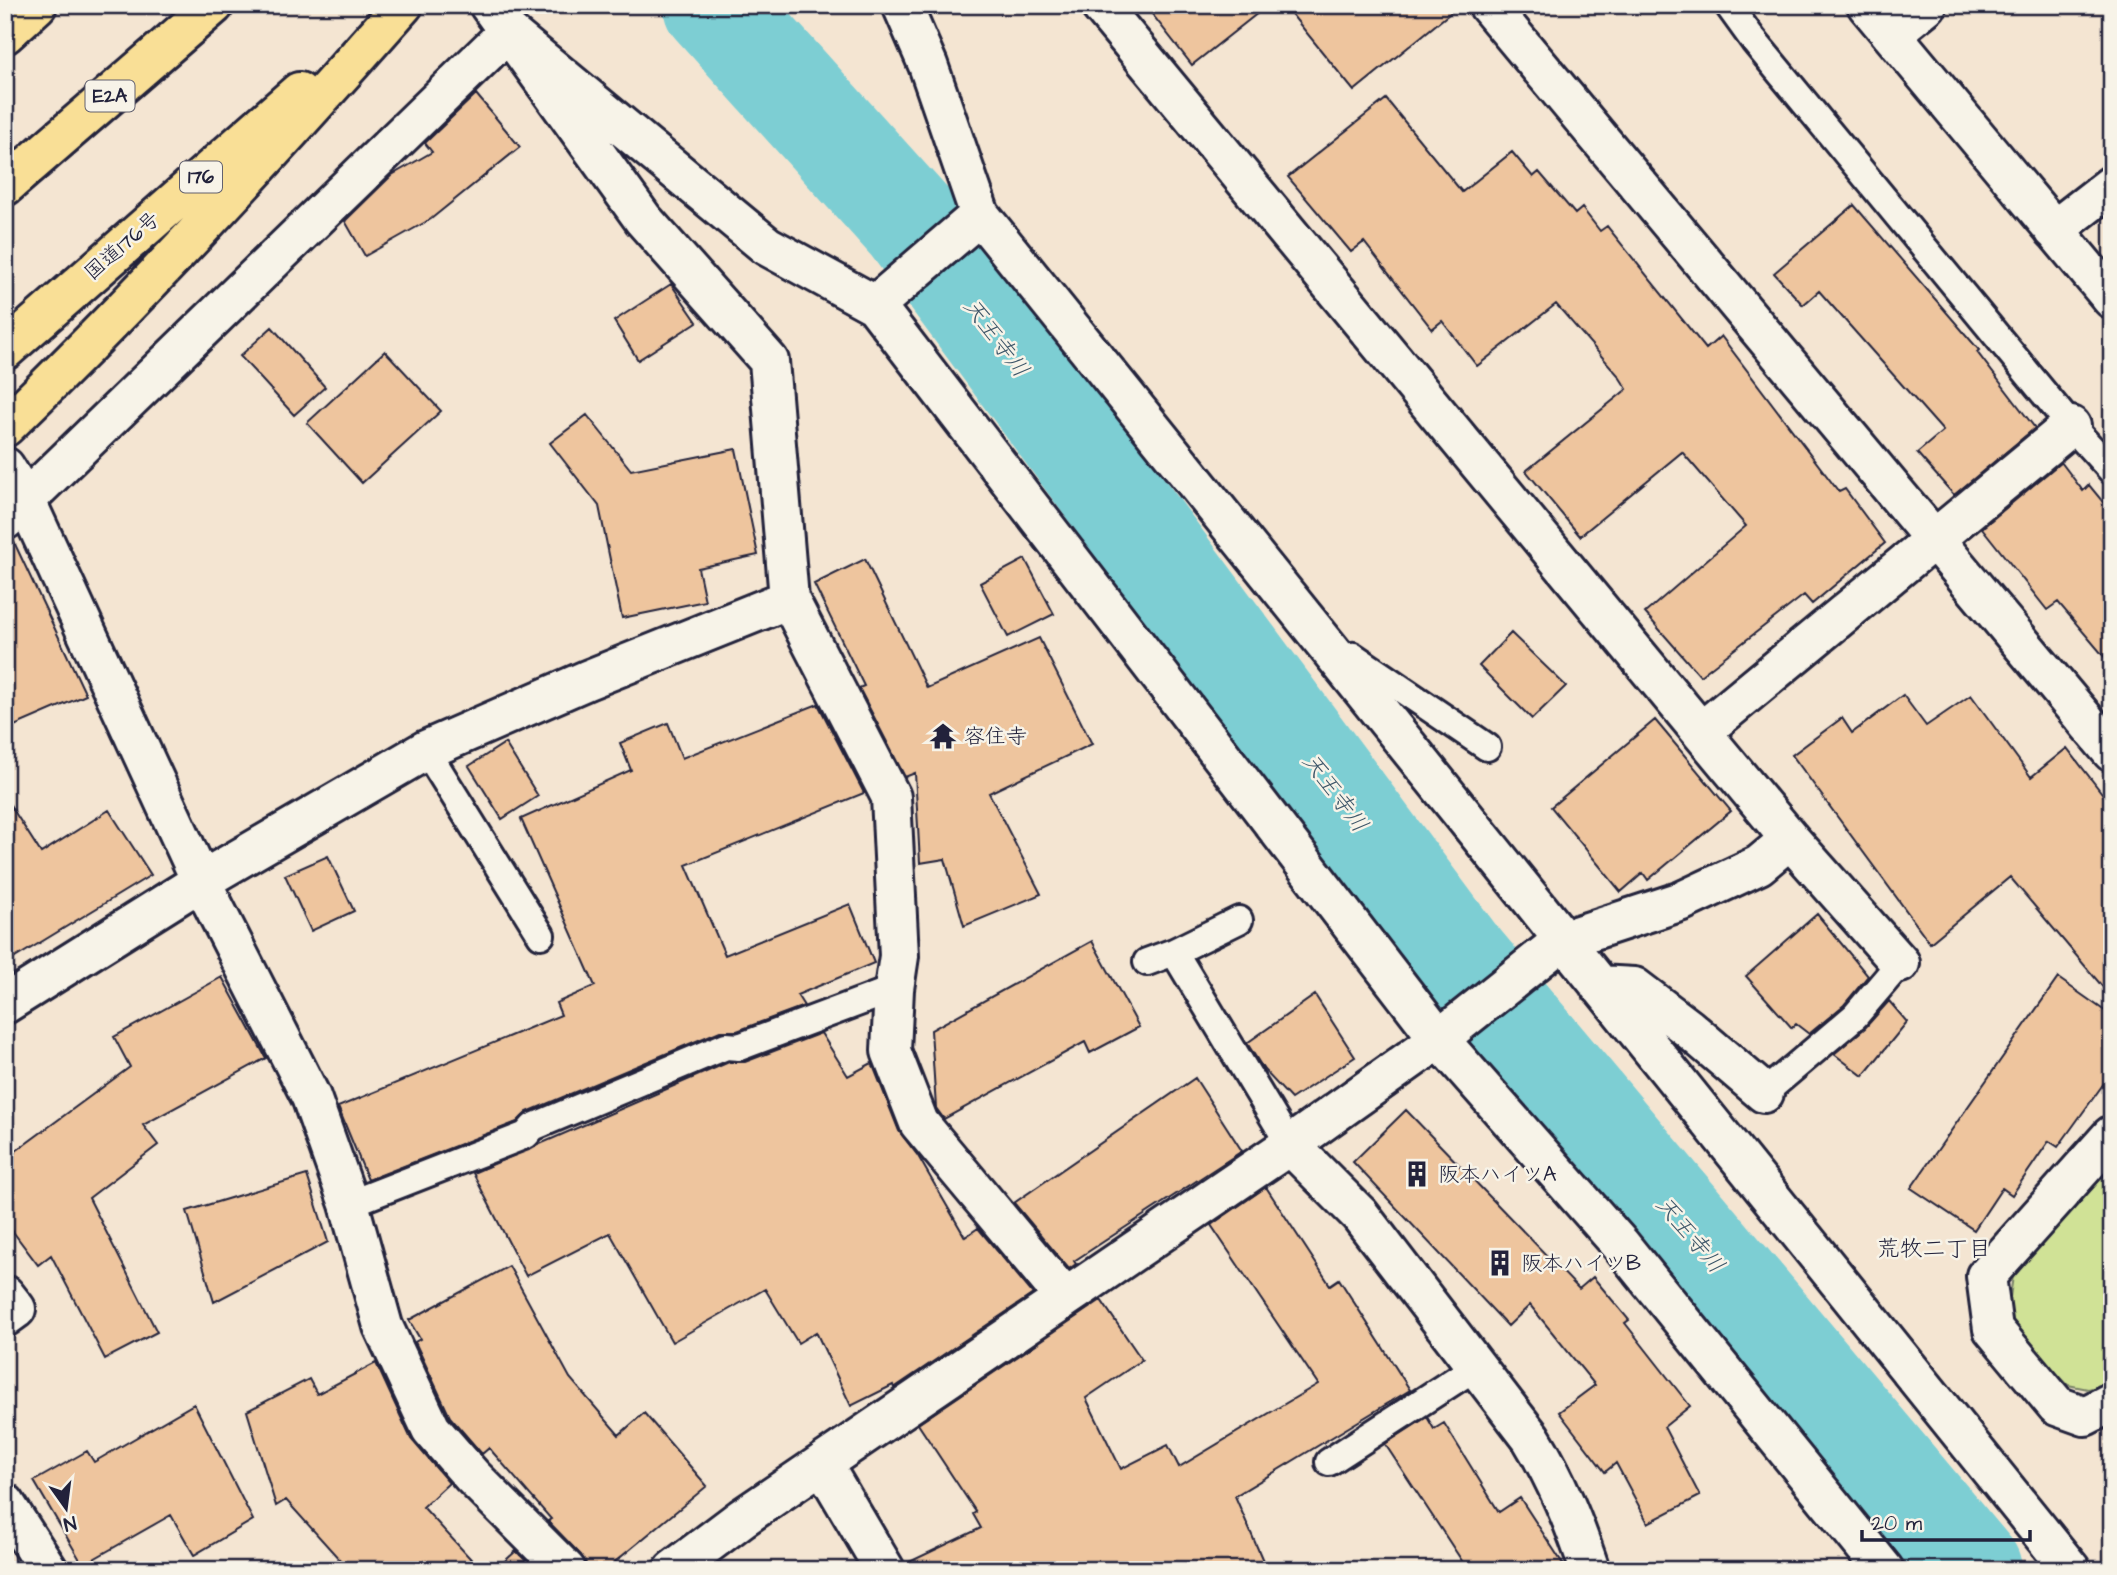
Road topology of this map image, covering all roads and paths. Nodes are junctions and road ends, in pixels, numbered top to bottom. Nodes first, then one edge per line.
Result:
1 (37, 5) edge
2 (214, 5) edge
3 (401, 5) edge
4 (902, 5) edge
5 (1100, 5) edge
6 (1488, 5) edge
7 (1728, 5) edge
8 (1867, 5) edge
9 (1927, 5) edge
10 (499, 18) edge
11 (5, 34) edge
12 (1891, 34) junction
13 (2112, 185) edge
14 (5, 186) edge
15 (966, 227) junction
16 (2054, 230) junction
17 (885, 296) junction
18 (2112, 299) edge
19 (5, 350) edge
20 (5, 426) edge
21 (2071, 426) junction
22 (5, 467) edge
23 (2112, 471) edge
24 (16, 510) edge
25 (1935, 541) junction
26 (789, 599) junction
27 (1340, 664) junction
28 (1701, 732) junction
29 (1487, 747) dead end
30 (426, 750) junction
31 (2112, 752) edge
32 (1790, 839) junction
33 (201, 881) junction
34 (1239, 920) dead end
35 (541, 935) dead end
36 (1563, 940) junction
37 (1174, 952) junction
38 (1147, 962) dead end
39 (1900, 963) joint
40 (1599, 985) junction
41 (894, 989) junction
42 (5, 1004) edge
43 (1439, 1039) junction
44 (1763, 1093) joint
45 (2112, 1135) edge
46 (1290, 1145) junction
47 (349, 1205) junction
48 (5, 1295) edge
49 (1065, 1298) junction
50 (5, 1317) edge
51 (1477, 1366) junction
52 (2112, 1402) edge
53 (1329, 1462) dead end
54 (823, 1465) junction
55 (5, 1503) edge
56 (48, 1570) edge
57 (566, 1570) edge
58 (673, 1570) edge
59 (885, 1570) edge
60 (1590, 1570) edge
61 (1884, 1570) edge
62 (2071, 1570) edge

1 - 11 highway
2 - 14 highway, E2A
3 - 19 highway, 国道176号 / 176
3 - 20 highway
4 - 15 street
5 - 28 street
6 - 25 street
7 - 21 lane
8 - 12 street
9 - 12 street
10 - 17 street
10 - 24 street
10 - 26 street
12 - 16 street
13 - 16 street
15 - 17 street
15 - 27 street
16 - 18 street
17 - 43 street
21 - 23 lane
21 - 25 street
22 - 24 street
24 - 33 street
25 - 28 street
25 - 31 street
26 - 30 street
26 - 41 street
27 - 29 lane
27 - 36 street
28 - 32 street
30 - 33 street
30 - 35 lane
32 - 36 street
32 - 39 street
33 - 42 street
33 - 47 street
34 - 37 lane
36 - 40 street
36 - 43 street
37 - 38 lane
37 - 46 lane
39 - 44 lane
40 - 44 street
40 - 62 street
41 - 47 lane
41 - 49 street
43 - 46 street
43 - 61 street
45 - 52 street
46 - 49 street
46 - 51 street
47 - 57 street
48 - 50 street
49 - 54 street
51 - 53 lane
51 - 60 street
54 - 58 street
54 - 59 street
55 - 56 street

